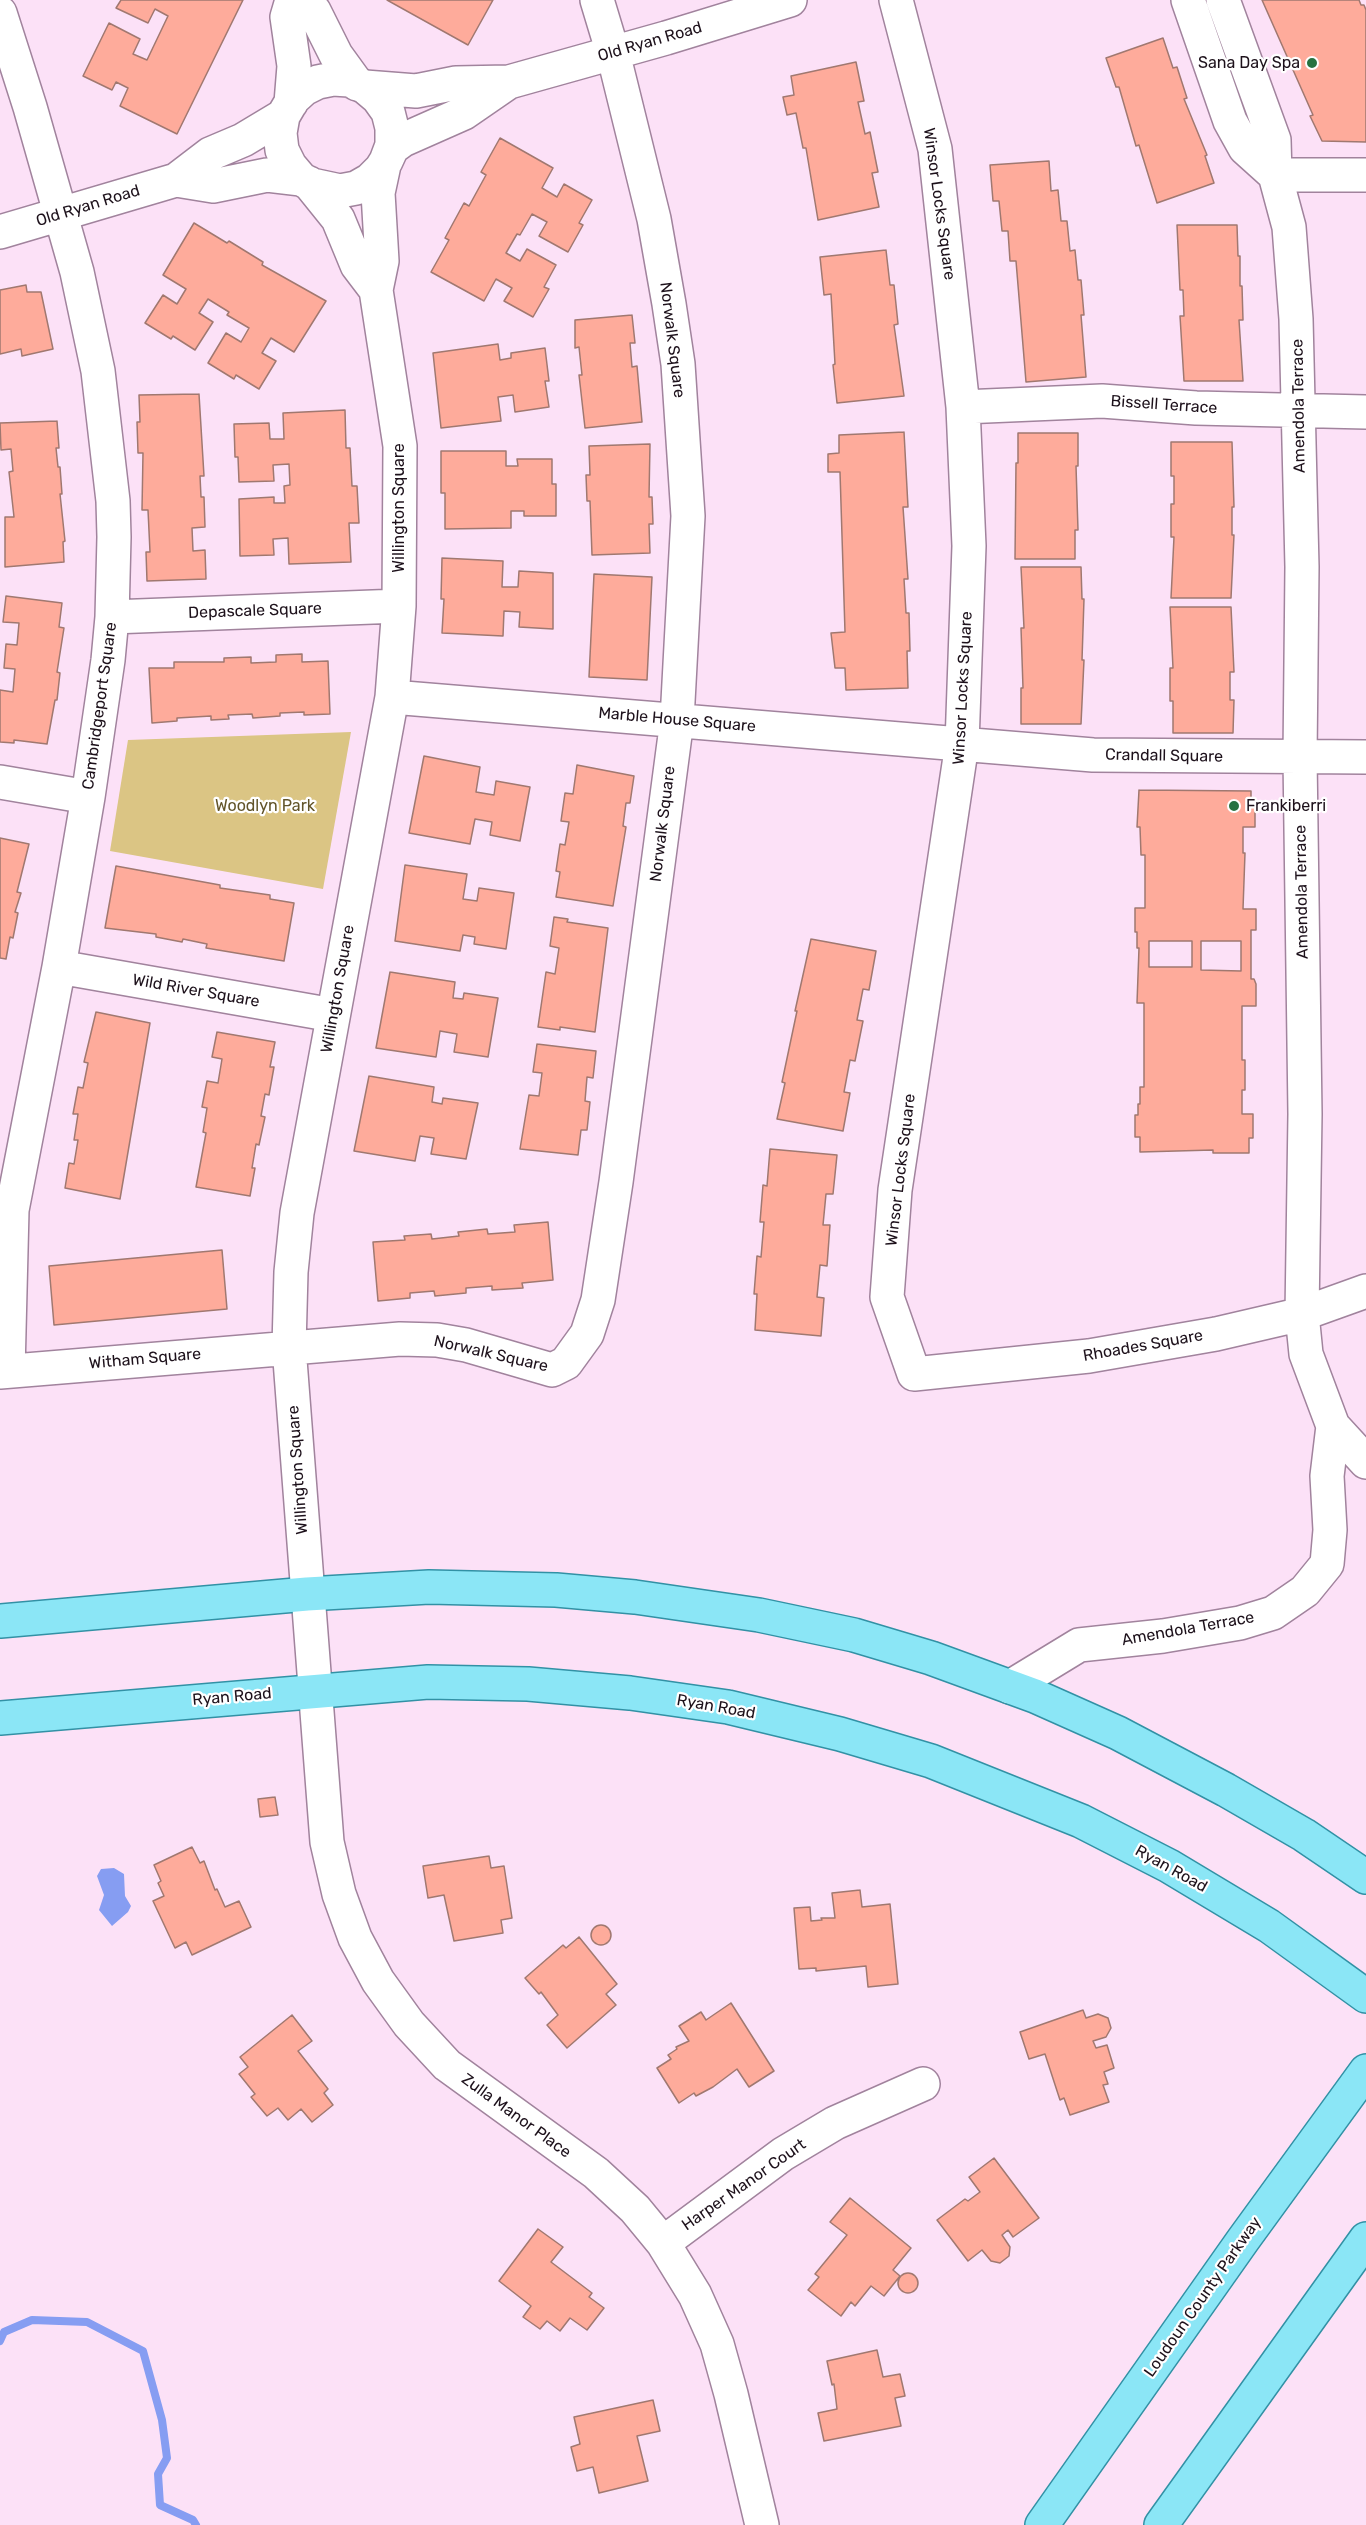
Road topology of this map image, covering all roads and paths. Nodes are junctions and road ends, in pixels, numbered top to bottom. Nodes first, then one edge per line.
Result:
1 (292, 0) edge
2 (300, 0) edge
3 (597, 0) edge
4 (790, 0) edge
5 (896, 0) edge
6 (1188, 0) edge
7 (1223, 0) edge
8 (0, 13) edge
9 (613, 53) junction
10 (509, 82) junction
11 (361, 85) junction
12 (287, 110) junction
13 (385, 163) junction
14 (1275, 175) junction
15 (1366, 175) edge
16 (176, 180) junction
17 (305, 181) junction
18 (61, 214) junction
19 (0, 232) edge
20 (376, 290) junction
21 (963, 407) junction
22 (1299, 412) junction
23 (1366, 412) edge
24 (399, 606) junction
25 (112, 617) junction
26 (392, 697) junction
27 (676, 720) junction
28 (962, 744) junction
29 (1300, 757) junction
30 (1366, 757) edge
31 (0, 783) edge
32 (88, 797) junction
33 (59, 967) junction
34 (333, 1016) junction
35 (1366, 1292) edge
36 (1302, 1314) junction
37 (289, 1347) junction
38 (4, 1371) edge
39 (914, 1374) joint
40 (1333, 1426) junction
41 (1366, 1462) edge
42 (307, 1594) junction
43 (0, 1621) edge
44 (1010, 1687) junction
45 (314, 1690) junction
46 (0, 1718) edge
47 (1366, 1877) edge
48 (1366, 1996) edge
49 (1366, 2071) edge
50 (923, 2084) dead end
51 (1366, 2239) edge
52 (663, 2243) junction
53 (762, 2525) edge
54 (1042, 2525) edge
55 (1161, 2525) edge

1 - 12 street
2 - 11 street
3 - 9 street, Norwalk Square
4 - 9 street, Old Ryan Road
5 - 21 street, Winsor Locks Square
6 - 14 street
7 - 14 street, Amendola Terrace
8 - 18 street, Cambridgeport Square
9 - 10 street, Old Ryan Road
9 - 27 street, Norwalk Square
10 - 11 street, Old Ryan Road
10 - 13 street, Old Ryan Road
11 - 12 street, Old Ryan Road
11 - 13 street
12 - 16 street, Old Ryan Road
12 - 17 street
13 - 17 street, Old Ryan Road
13 - 20 street, Willington Square
14 - 15 street
14 - 22 street, Amendola Terrace
16 - 17 street, Old Ryan Road
16 - 18 street, Old Ryan Road
17 - 20 street, Willington Square
18 - 19 street, Old Ryan Road
18 - 25 street, Cambridgeport Square
20 - 24 street, Willington Square
21 - 22 street, Bissell Terrace
21 - 28 street, Winsor Locks Square
22 - 23 street, Bissell Terrace
22 - 29 street, Amendola Terrace
24 - 25 street, Depascale Square
24 - 26 street, Willington Square
25 - 32 street, Cambridgeport Square
26 - 27 street, Marble House Square
26 - 34 street, Willington Square
27 - 28 street, Marble House Square
27 - 37 street, Norwalk Square
28 - 29 street, Crandall Square
28 - 39 street, Winsor Locks Square
29 - 30 street, Crandall Square
29 - 36 street, Amendola Terrace
31 - 32 street
32 - 33 street, Cambridgeport Square
33 - 34 street, Wild River Square
33 - 38 street, Cambridgeport Square
34 - 37 street, Willington Square
35 - 36 street, Rhoades Square
36 - 39 street, Rhoades Square
36 - 40 street, Amendola Terrace
37 - 38 street, Witham Square
37 - 42 street, Willington Square
40 - 41 street, Amendola Terrace
40 - 44 street, Amendola Terrace
42 - 43 main road
42 - 44 main road
42 - 45 street, Willington Square
44 - 47 main road
45 - 46 main road, Ryan Road
45 - 48 main road, Ryan Road
45 - 52 street, Zulla Manor Place
49 - 54 main road, Loudoun County Parkway
50 - 52 street, Harper Manor Court
51 - 55 main road
52 - 53 street, Zulla Manor Place

